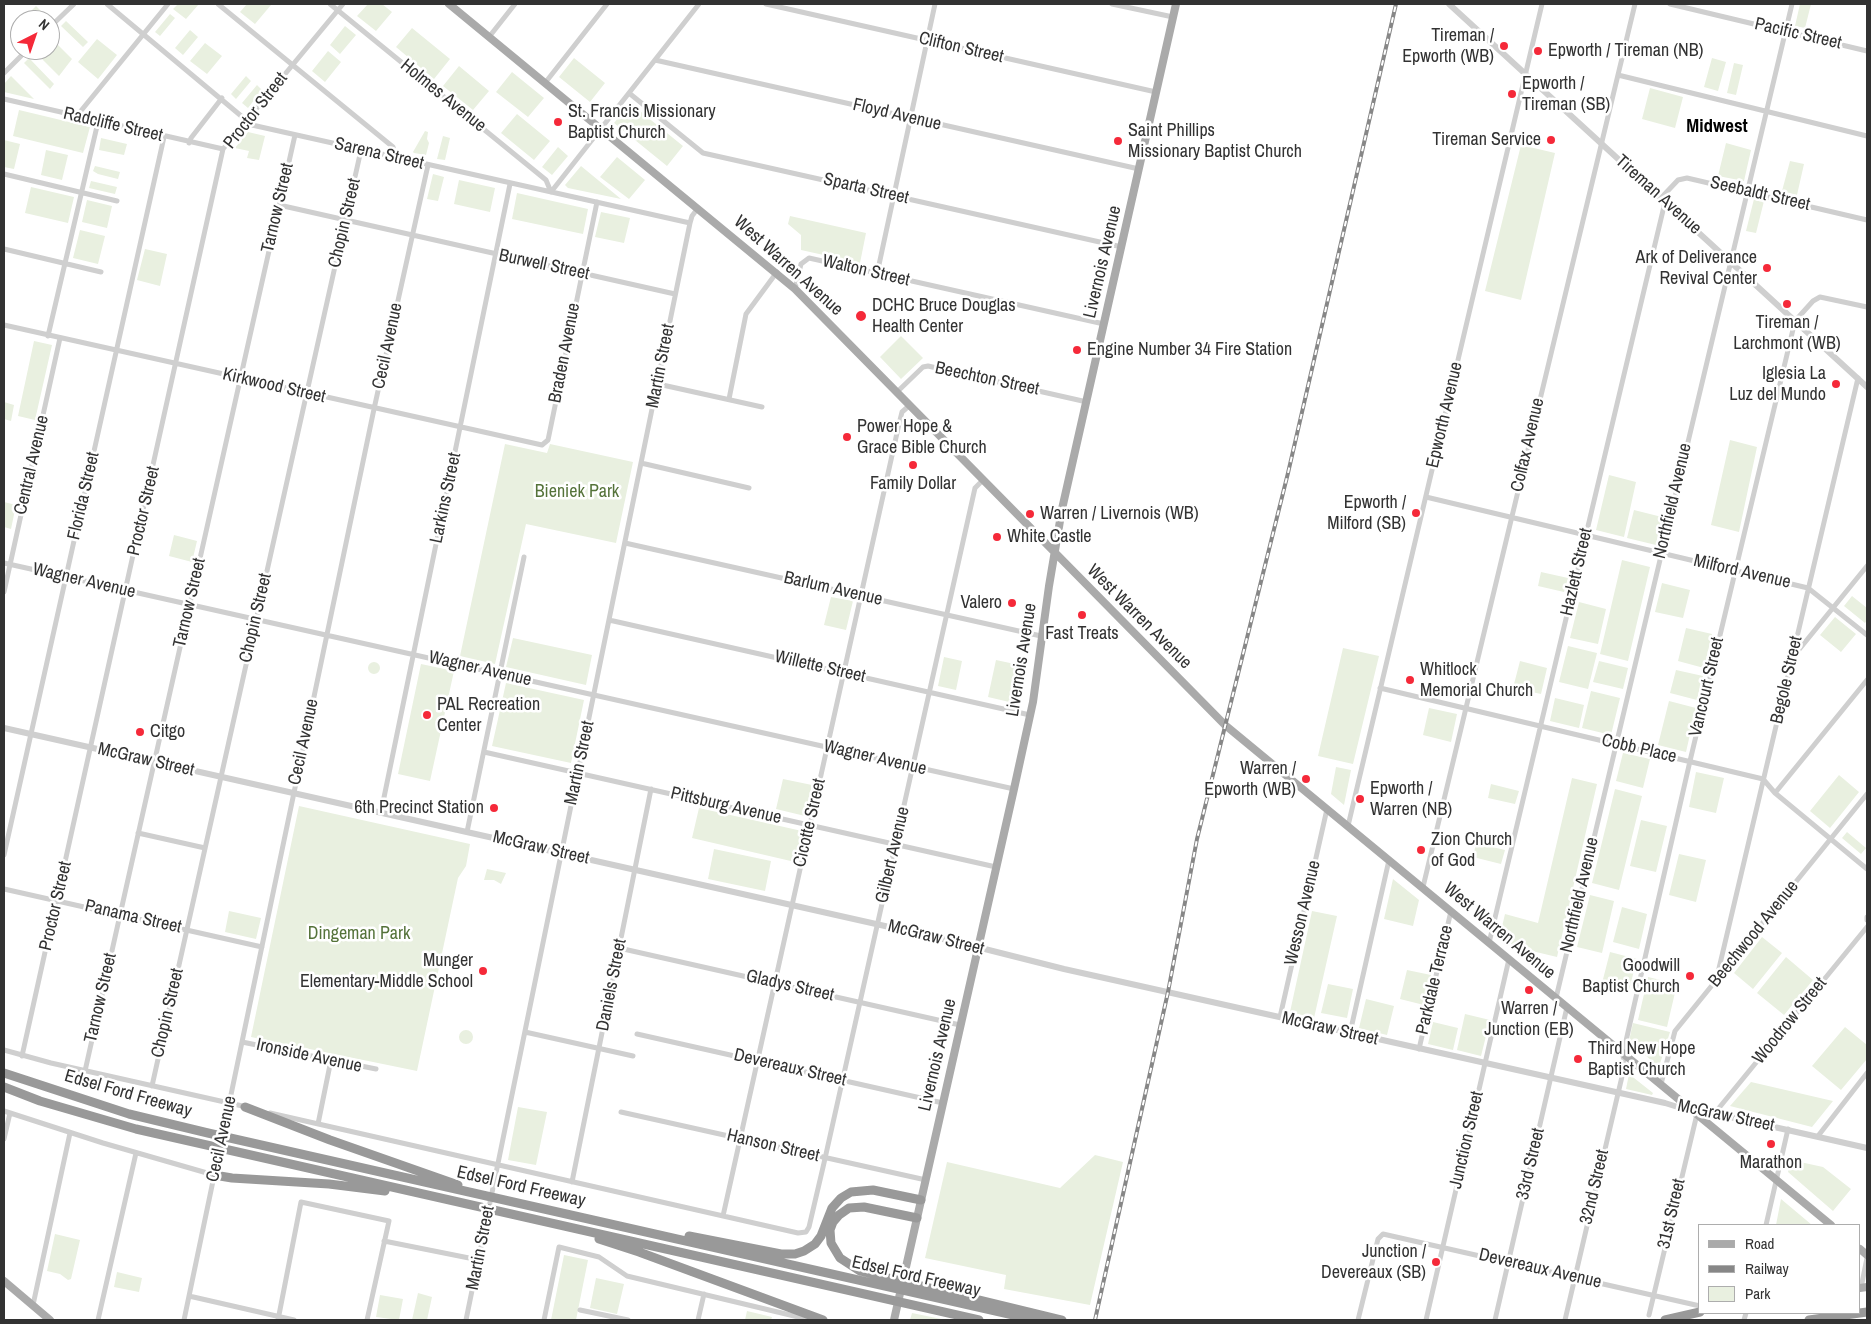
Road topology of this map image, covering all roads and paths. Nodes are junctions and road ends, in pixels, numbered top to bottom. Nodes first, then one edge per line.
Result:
1 (74, 4) edge
2 (107, 4) edge
3 (168, 4) edge
4 (218, 4) edge
5 (330, 4) edge
6 (343, 4) edge
7 (449, 4) edge
8 (516, 4) edge
9 (607, 4) edge
10 (699, 4) edge
11 (766, 4) edge
12 (935, 4) edge
13 (1112, 4) edge
14 (1176, 4) edge
15 (1448, 4) edge
16 (1542, 4) edge
17 (1635, 4) edge
18 (1670, 4) edge
19 (1792, 4) edge
20 (338, 10) junction
21 (60, 17) edge
22 (1173, 17) junction
23 (1786, 31) junction
24 (144, 34) junction
25 (489, 37) junction
26 (928, 40) junction
27 (1867, 51) edge
28 (17, 60) edge
29 (655, 60) junction
30 (293, 65) junction
31 (4, 73) edge
32 (1525, 74) junction
33 (1618, 74) junction
34 (545, 83) junction
35 (1156, 92) junction
36 (630, 93) junction
37 (222, 98) junction
38 (4, 99) edge
39 (1767, 111) junction
40 (78, 117) junction
41 (911, 118) junction
42 (247, 120) junction
43 (98, 122) junction
44 (601, 128) junction
45 (295, 135) junction
46 (1867, 136) edge
47 (164, 137) junction
48 (189, 143) junction
49 (1601, 144) junction
50 (224, 150) junction
51 (361, 150) junction
52 (396, 158) junction
53 (428, 165) junction
54 (1139, 169) junction
55 (4, 174) edge
56 (510, 184) junction
57 (1748, 190) junction
58 (82, 192) junction
59 (551, 192) junction
60 (893, 195) junction
61 (1663, 200) junction
62 (117, 201) dead end
63 (597, 202) junction
64 (279, 204) junction
65 (698, 207) junction
66 (346, 220) junction
67 (1867, 220) edge
68 (690, 223) junction
69 (413, 235) junction
70 (1122, 247) junction
71 (4, 249) edge
72 (496, 254) junction
73 (1731, 262) junction
74 (65, 263) junction
75 (101, 272) dead end
76 (582, 272) junction
77 (777, 272) junction
78 (878, 274) junction
79 (796, 289) junction
80 (676, 294) junction
81 (1867, 308) edge
82 (1795, 320) junction
83 (1104, 324) junction
84 (4, 325) edge
85 (48, 336) junction
86 (60, 338) junction
87 (116, 351) junction
88 (176, 364) junction
89 (1858, 378) junction
90 (240, 379) junction
91 (658, 384) junction
92 (1867, 387) edge
93 (897, 392) junction
94 (307, 394) junction
95 (728, 400) junction
96 (1087, 402) junction
97 (910, 405) junction
98 (762, 407) dead end
99 (374, 409) junction
100 (461, 428) junction
101 (545, 444) joint
102 (641, 464) junction
103 (983, 480) junction
104 (749, 488) dead end
105 (1426, 497) junction
106 (1510, 517) junction
107 (1586, 535) junction
108 (625, 542) junction
109 (1054, 552) junction
110 (1661, 553) junction
111 (524, 558) dead end
112 (7, 564) edge
113 (1867, 566) edge
114 (1735, 570) junction
115 (66, 577) junction
116 (1808, 588) junction
117 (126, 590) junction
118 (4, 592) edge
119 (860, 595) junction
120 (189, 604) junction
121 (1834, 608) junction
122 (947, 614) junction
123 (256, 619) junction
124 (609, 620) junction
125 (327, 635) junction
126 (1041, 636) junction
127 (1867, 636) edge
128 (414, 654) junction
129 (1791, 659) junction
130 (843, 672) junction
131 (500, 674) junction
132 (1867, 680) edge
133 (1380, 688) junction
134 (930, 692) junction
135 (594, 694) junction
136 (1465, 708) junction
137 (1030, 715) junction
138 (1542, 726) junction
139 (4, 728) edge
140 (30, 734) junction
141 (1616, 744) junction
142 (828, 747) junction
143 (91, 748) junction
144 (484, 752) junction
145 (1690, 761) junction
146 (154, 762) junction
147 (913, 766) junction
148 (578, 773) junction
149 (220, 776) junction
150 (1763, 779) junction
151 (651, 789) junction
152 (1014, 789) junction
153 (294, 793) junction
154 (1775, 793) junction
155 (1867, 794) edge
156 (1327, 809) junction
157 (381, 812) junction
158 (810, 825) junction
159 (1348, 826) junction
160 (467, 832) junction
161 (138, 834) junction
162 (1831, 839) junction
163 (895, 844) junction
164 (205, 848) junction
165 (561, 853) junction
166 (4, 855) edge
167 (1390, 860) junction
168 (996, 867) junction
169 (1867, 869) edge
170 (635, 870) junction
171 (1423, 888) junction
172 (4, 889) edge
173 (57, 900) junction
174 (792, 905) junction
175 (1451, 911) junction
176 (120, 914) junction
177 (1867, 923) edge
178 (877, 924) junction
179 (187, 930) junction
180 (1489, 942) junction
181 (262, 947) junction
182 (619, 948) junction
183 (978, 948) junction
184 (1509, 959) junction
185 (1716, 981) junction
186 (774, 983) junction
187 (1556, 998) junction
188 (860, 1002) junction
189 (1567, 1007) junction
190 (1280, 1018) junction
191 (960, 1025) junction
192 (525, 1032) junction
193 (1350, 1033) junction
194 (637, 1034) dead end
195 (242, 1042) junction
196 (599, 1048) junction
197 (1419, 1049) junction
198 (4, 1050) edge
199 (1623, 1054) junction
200 (22, 1056) junction
201 (633, 1056) dead end
202 (331, 1060) junction
203 (757, 1061) junction
204 (1485, 1064) junction
205 (376, 1070) dead end
206 (85, 1071) junction
207 (1867, 1072) edge
208 (4, 1073) edge
209 (1550, 1079) junction
210 (842, 1080) junction
211 (1661, 1084) junction
212 (152, 1086) junction
213 (4, 1087) edge
214 (1617, 1094) junction
215 (229, 1103) junction
216 (943, 1103) junction
217 (245, 1107) junction
218 (7, 1112) edge
219 (621, 1112) dead end
220 (1697, 1114) junction
221 (1714, 1114) junction
222 (318, 1124) junction
223 (1788, 1129) junction
224 (70, 1133) junction
225 (1818, 1136) junction
226 (4, 1139) edge
227 (740, 1139) junction
228 (1867, 1148) edge
229 (136, 1153) junction
230 (825, 1158) junction
231 (498, 1165) junction
232 (214, 1175) junction
233 (926, 1180) junction
234 (1776, 1180) junction
235 (572, 1182) junction
236 (481, 1195) junction
237 (921, 1200) junction
238 (468, 1204) junction
239 (723, 1216) junction
240 (917, 1218) junction
241 (1766, 1224) edge
242 (1830, 1224) edge
243 (564, 1226) junction
244 (626, 1228) junction
245 (384, 1241) junction
246 (1443, 1247) junction
247 (1867, 1257) edge
248 (479, 1260) junction
249 (1509, 1262) junction
250 (1575, 1277) junction
251 (4, 1281) edge
252 (1863, 1288) edge
253 (704, 1294) junction
254 (1654, 1295) junction
255 (189, 1296) junction
256 (33, 1306) junction
257 (1698, 1306) edge
258 (580, 1310) dead end
259 (1698, 1312) edge
260 (1852, 1314) edge
261 (1649, 1315) dead end
262 (278, 1318) edge
263 (790, 1318) edge
264 (50, 1320) edge
265 (98, 1320) edge
266 (184, 1320) edge
267 (294, 1320) edge
268 (368, 1320) edge
269 (466, 1320) edge
270 (544, 1320) edge
271 (628, 1320) edge
272 (698, 1320) edge
273 (811, 1320) edge
274 (823, 1320) edge
275 (894, 1320) edge
276 (979, 1320) edge
277 (1035, 1320) edge
278 (1062, 1320) edge
279 (1358, 1320) edge
280 (1426, 1320) edge
281 (1496, 1320) edge
282 (1565, 1320) edge
283 (1666, 1320) edge
284 (1809, 1320) edge

1 - 21 street
2 - 24 street, Sarena Street
3 - 24 street
4 - 30 street
5 - 20 street, Holmes Avenue
6 - 20 street, Proctor Street
7 - 25 main road, West Warren Avenue
8 - 25 street
9 - 34 street
10 - 29 street
11 - 26 street, Clifton Street
12 - 26 street
13 - 22 street
14 - 22 main road, Livernois Avenue
15 - 32 street, Tireman Avenue
16 - 32 street, Epworth Avenue
17 - 33 street, Colfax Avenue
18 - 23 street, Pacific Street
19 - 23 street, Northfield Avenue
20 - 30 street, Proctor Street
20 - 59 street, Holmes Avenue
22 - 35 main road, Livernois Avenue
23 - 27 street, Pacific Street
23 - 39 street, Northfield Avenue
24 - 37 street, Sarena Street
24 - 40 street
25 - 34 main road, West Warren Avenue
26 - 35 street, Clifton Street
26 - 41 street
28 - 31 street
29 - 36 street
29 - 41 street, Floyd Avenue
30 - 42 street, Proctor Street
30 - 52 street
32 - 49 street, Tireman Avenue
32 - 105 street, Epworth Avenue
33 - 39 street
33 - 49 street, Colfax Avenue
34 - 44 main road, West Warren Avenue
35 - 54 main road, Livernois Avenue
36 - 44 street
36 - 60 street, Sparta Street
37 - 42 street, Sarena Street
37 - 48 street
38 - 40 street, Radcliffe Street
39 - 46 street
39 - 57 street, Northfield Avenue
40 - 43 street, Radcliffe Street
41 - 54 street, Floyd Avenue
41 - 60 street
42 - 45 street, Sarena Street
42 - 50 street, Proctor Street
43 - 47 street, Radcliffe Street
43 - 58 street
44 - 59 street
44 - 65 main road, West Warren Avenue
45 - 51 street, Sarena Street
45 - 64 street, Tarnow Street
47 - 48 street, Radcliffe Street
47 - 87 street, Florida Street
48 - 50 street, Radcliffe Street
49 - 61 street, Tireman Avenue
49 - 106 street, Colfax Avenue
50 - 88 street, Proctor Street
51 - 52 street, Sarena Street
51 - 66 street, Chopin Street
52 - 53 street, Sarena Street
53 - 56 street, Sarena Street
53 - 69 street, Cecil Avenue
54 - 70 main road, Livernois Avenue
55 - 58 street
56 - 59 street, Sarena Street
56 - 72 street, Larkins Street
57 - 61 street, Seebaldt Street
57 - 67 street, Seebaldt Street
57 - 73 street, Northfield Avenue
58 - 62 street
58 - 74 street
59 - 63 street, Sarena Street
60 - 70 street, Sparta Street
60 - 78 street
61 - 73 street, Tireman Avenue
61 - 107 street, Hazlett Street
63 - 68 street, Sarena Street
63 - 76 street, Braden Avenue
64 - 66 street, Burwell Street
64 - 90 street, Tarnow Street
65 - 68 street, Martin Street
65 - 77 main road, West Warren Avenue
66 - 69 street, Burwell Street
66 - 94 street, Chopin Street
68 - 80 street, Martin Street
69 - 72 street, Burwell Street
69 - 99 street, Cecil Avenue
70 - 83 main road, Livernois Avenue
71 - 74 street
72 - 76 street, Burwell Street
72 - 100 street, Larkins Street
73 - 82 street, Tireman Avenue
73 - 110 street, Northfield Avenue
74 - 75 street
74 - 85 street
76 - 80 street, Burwell Street
76 - 101 street, Braden Avenue
77 - 79 main road, West Warren Avenue
77 - 95 street
78 - 79 street, Walton Street
78 - 83 street, Walton Street
79 - 93 main road, West Warren Avenue
80 - 91 street, Martin Street
81 - 82 street
82 - 89 street, Tireman Avenue
82 - 114 street, Vancourt Street
83 - 96 main road, Livernois Avenue
84 - 85 street, Kirkwood Street
85 - 86 street, Kirkwood Street
86 - 87 street, Kirkwood Street
86 - 112 street, Central Avenue
87 - 88 street, Kirkwood Street
87 - 115 street, Florida Street
88 - 90 street, Kirkwood Street
88 - 117 street, Proctor Street
89 - 92 street, Tireman Avenue
89 - 116 street, Begole Street
90 - 94 street, Kirkwood Street
90 - 120 street, Tarnow Street
91 - 95 street
91 - 102 street, Martin Street
93 - 96 street, Beechton Street
93 - 97 main road, West Warren Avenue
94 - 99 street, Kirkwood Street
94 - 123 street, Chopin Street
95 - 98 street
96 - 109 main road, Livernois Avenue
97 - 103 main road, West Warren Avenue
97 - 119 street, Cicotte Street
99 - 100 street, Kirkwood Street
99 - 125 street, Cecil Avenue
100 - 101 street, Kirkwood Street
100 - 128 street, Larkins Street
102 - 104 street
102 - 108 street, Martin Street
103 - 109 main road, West Warren Avenue
103 - 122 street, Gilbert Avenue
105 - 106 street, Milford Avenue
105 - 133 street, Epworth Avenue
106 - 107 street, Milford Avenue
106 - 136 street, Colfax Avenue
107 - 110 street, Milford Avenue
107 - 138 street, Hazlett Street
108 - 119 street, Barlum Avenue
108 - 124 street, Martin Street
109 - 126 main road, Livernois Avenue
109 - 156 main road, West Warren Avenue
110 - 114 street, Milford Avenue
110 - 141 street, Northfield Avenue
111 - 131 street
112 - 115 street, Wagner Avenue
112 - 118 street, Central Avenue
113 - 121 street
114 - 116 street, Milford Avenue
114 - 145 street, Vancourt Street
115 - 117 street, Wagner Avenue
115 - 140 street, Florida Street
116 - 121 street, Milford Avenue
116 - 129 street, Begole Street
117 - 120 street, Wagner Avenue
117 - 143 street, Proctor Street
119 - 122 street, Barlum Avenue
119 - 130 street, Cicotte Street
120 - 123 street, Wagner Avenue
120 - 146 street, Tarnow Street
121 - 127 street, Milford Avenue
121 - 129 street
122 - 126 street, Barlum Avenue
122 - 134 street, Gilbert Avenue
123 - 125 street, Wagner Avenue
123 - 149 street, Chopin Street
124 - 130 street, Willette Street
124 - 135 street, Martin Street
125 - 128 street, Wagner Avenue
125 - 153 street, Cecil Avenue
126 - 137 main road, Livernois Avenue
128 - 131 street, Wagner Avenue
128 - 157 street, Larkins Street
129 - 150 street, Begole Street
130 - 134 street, Willette Street
130 - 142 street, Cicotte Street
131 - 135 street, Wagner Avenue
131 - 144 street
132 - 154 street
133 - 136 street, Cobb Place
133 - 159 street, Epworth Avenue
134 - 137 street, Willette Street
134 - 147 street, Gilbert Avenue
135 - 142 street, Wagner Avenue
135 - 148 street, Martin Street
136 - 138 street, Cobb Place
136 - 171 street, Colfax Avenue
137 - 152 main road, Livernois Avenue
138 - 141 street, Cobb Place
138 - 180 street, Hazlett Street
139 - 140 street, McGraw Street
140 - 143 street, McGraw Street
140 - 166 street, Florida Street
141 - 145 street, Cobb Place
141 - 187 street, Northfield Avenue
142 - 147 street, Wagner Avenue
142 - 158 street, Cicotte Street
143 - 146 street, McGraw Street
143 - 173 street, Proctor Street
144 - 148 street, Pittsburg Avenue
144 - 160 street
145 - 150 street, Cobb Place
145 - 199 street, Vancourt Street
146 - 149 street, McGraw Street
146 - 161 street, Tarnow Street
147 - 152 street, Wagner Avenue
147 - 163 street, Gilbert Avenue
148 - 151 street, Pittsburg Avenue
148 - 165 street, Martin Street
149 - 153 street, McGraw Street
149 - 164 street, Chopin Street
150 - 154 street
150 - 185 street, Begole Street
151 - 158 street, Pittsburg Avenue
151 - 170 street, Daniels Street
152 - 168 main road, Livernois Avenue
153 - 157 street, McGraw Street
153 - 181 street, Cecil Avenue
154 - 162 street
155 - 162 street, Beechwood Avenue
156 - 159 main road, West Warren Avenue
156 - 190 street, Wesson Avenue
157 - 160 street, McGraw Street
158 - 163 street, Pittsburg Avenue
158 - 174 street, Cicotte Street
159 - 167 main road, West Warren Avenue
160 - 165 street, McGraw Street
161 - 164 street
161 - 176 street, Tarnow Street
162 - 169 street
162 - 185 street, Beechwood Avenue
163 - 168 street, Pittsburg Avenue
163 - 178 street, Gilbert Avenue
164 - 179 street, Chopin Street
165 - 170 street, McGraw Street
165 - 192 street, Martin Street
167 - 171 main road, West Warren Avenue
167 - 193 street
168 - 183 main road, Livernois Avenue
170 - 174 street, McGraw Street
170 - 182 street, Daniels Street
171 - 175 main road, West Warren Avenue
172 - 173 street, Panama Street
173 - 176 street, Panama Street
173 - 200 street, Proctor Street
174 - 178 street, McGraw Street
174 - 186 street, Cicotte Street
175 - 180 main road, West Warren Avenue
175 - 197 street, Parkdale Terrace
176 - 179 street, Panama Street
176 - 206 street, Tarnow Street
177 - 221 street, Woodrow Street
178 - 183 street, McGraw Street
178 - 188 street, Gilbert Avenue
179 - 181 street, Panama Street
179 - 212 street, Chopin Street
180 - 184 main road, West Warren Avenue
181 - 195 street, Cecil Avenue
182 - 186 street, Gladys Street
182 - 196 street, Daniels Street
183 - 190 street, McGraw Street
183 - 191 main road, Livernois Avenue
184 - 187 main road, West Warren Avenue
184 - 204 street, Junction Street
185 - 211 street, Beechwood Avenue
186 - 188 street, Gladys Street
186 - 203 street, Cicotte Street
187 - 189 main road, West Warren Avenue
188 - 191 street, Gladys Street
188 - 210 street, Gilbert Avenue
189 - 199 main road, West Warren Avenue
189 - 209 street, 33rd Street
190 - 193 street, McGraw Street
191 - 216 main road, Livernois Avenue
192 - 196 street
192 - 231 street, Martin Street
193 - 197 street, McGraw Street
194 - 203 street, Devereaux Street
195 - 202 street, Ironside Avenue
195 - 215 street, Cecil Avenue
196 - 201 street
196 - 235 street, Daniels Street
197 - 204 street, McGraw Street
198 - 200 street
199 - 211 main road, West Warren Avenue
199 - 214 street, 32nd Street
200 - 206 street
202 - 205 street, Ironside Avenue
202 - 222 street
203 - 210 street, Devereaux Street
203 - 227 street, Cicotte Street
204 - 209 street, McGraw Street
204 - 246 street, Junction Street
206 - 212 street
207 - 225 street
208 - 236 highway, Edsel Ford Freeway
209 - 214 street, McGraw Street
209 - 249 street, 33rd Street
210 - 216 street, Devereaux Street
210 - 230 street, Gilbert Avenue
211 - 220 main road, West Warren Avenue
212 - 215 street
213 - 238 highway, Edsel Ford Freeway
214 - 220 street, McGraw Street
214 - 250 street, 32nd Street
215 - 217 street
215 - 232 street, Cecil Avenue
216 - 233 main road, Livernois Avenue
217 - 222 street
217 - 236 highway
218 - 224 street
218 - 226 street
219 - 227 street, Hanson Street
220 - 221 street, McGraw Street
220 - 234 main road, West Warren Avenue
220 - 254 street, 31st Street
221 - 223 street, McGraw Street
222 - 231 street
223 - 225 street, McGraw Street
223 - 234 street
224 - 229 street
224 - 256 street
225 - 228 street, McGraw Street
227 - 230 street, Hanson Street
227 - 239 street, Cicotte Street
229 - 232 street
229 - 265 street
230 - 233 street, Hanson Street
230 - 239 street, Gilbert Avenue
231 - 235 street
231 - 248 street, Martin Street
232 - 238 highway
232 - 255 street, Cecil Avenue
233 - 237 main road, Livernois Avenue
234 - 241 street
234 - 242 main road, West Warren Avenue
235 - 239 street
236 - 244 highway, Edsel Ford Freeway
237 - 240 main road, Livernois Avenue
237 - 244 highway
238 - 243 highway, Edsel Ford Freeway
240 - 275 main road, Livernois Avenue
240 - 278 highway
243 - 274 highway
243 - 276 highway, Edsel Ford Freeway
244 - 277 highway, Edsel Ford Freeway
245 - 248 street
245 - 262 street
245 - 268 street
246 - 249 street, Devereaux Avenue
246 - 279 street, Devereaux Avenue
246 - 280 street, Junction Street
247 - 252 street
248 - 269 street, Martin Street
249 - 250 street, Devereaux Avenue
249 - 281 street, 33rd Street
250 - 254 street, Devereaux Avenue
250 - 282 street, 32nd Street
251 - 256 main road
253 - 263 street
253 - 270 street
253 - 272 street
254 - 257 street, Devereaux Avenue
254 - 261 street, 31st Street
255 - 262 street
255 - 266 street, Cecil Avenue
256 - 264 main road
258 - 271 street
259 - 283 highway
260 - 284 highway
262 - 267 street
263 - 273 street

